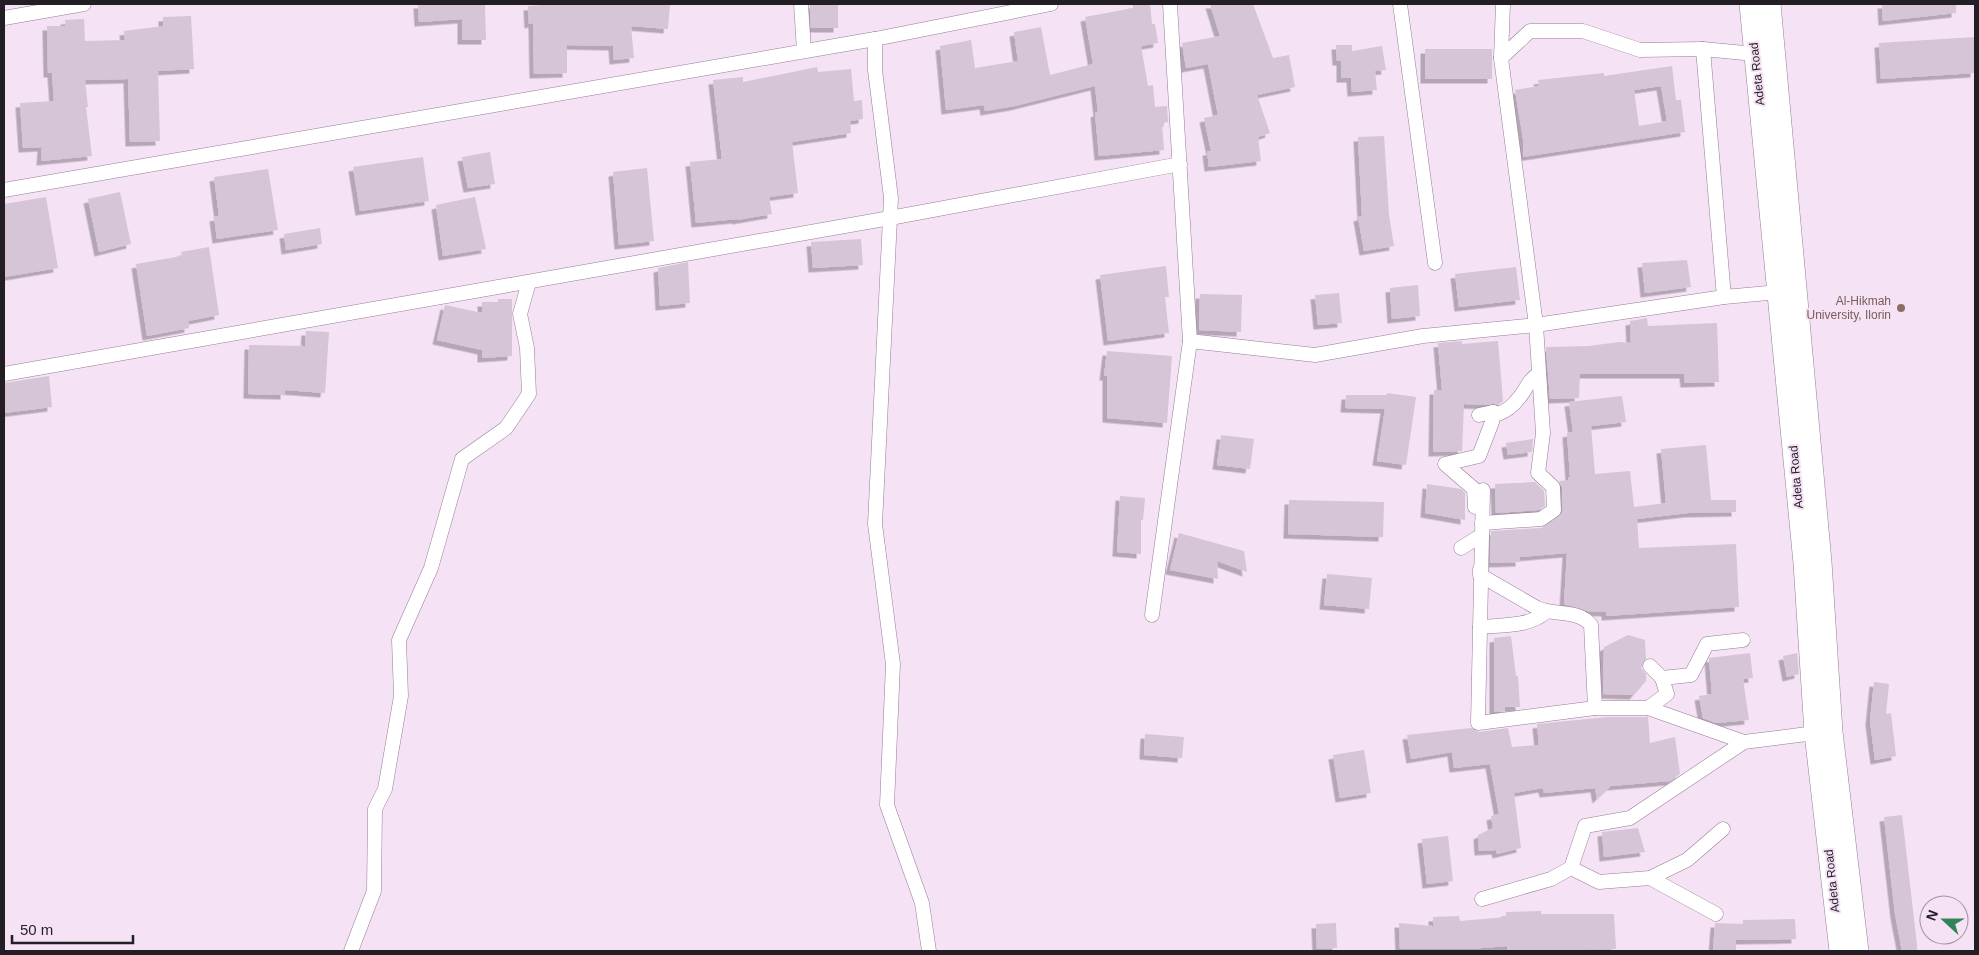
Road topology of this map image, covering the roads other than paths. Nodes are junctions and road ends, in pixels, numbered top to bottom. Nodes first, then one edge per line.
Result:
1 (84, 4) edge
2 (801, 4) edge
3 (1050, 4) edge
4 (1170, 4) edge
5 (1400, 4) edge
6 (1503, 4) edge
7 (1750, 4) edge
8 (1770, 4) edge
9 (4, 18) edge
10 (874, 39) junction
11 (1704, 49) junction
12 (804, 51) junction
13 (1755, 54) junction
14 (1502, 58) junction
15 (1180, 164) junction
16 (4, 190) edge
17 (890, 218) junction
18 (1436, 263) dead end
19 (529, 282) junction
20 (1779, 292) junction
21 (1724, 297) junction
22 (1536, 325) junction
23 (1190, 341) junction
24 (4, 374) edge
25 (1539, 374) junction
26 (1493, 412) junction
27 (1479, 415) dead end
28 (1483, 490) dead end
29 (1475, 515) junction
30 (1477, 538) junction
31 (1461, 548) dead end
32 (1480, 575) junction
33 (1546, 612) junction
34 (1152, 616) dead end
35 (1480, 627) junction
36 (1742, 640) dead end
37 (1650, 666) dead end
38 (1662, 678) junction
39 (1595, 708) junction
40 (1648, 708) junction
41 (1815, 734) junction
42 (1744, 742) junction
43 (1724, 829) dead end
44 (1571, 868) junction
45 (1650, 878) junction
46 (1482, 899) dead end
47 (1716, 914) dead end
48 (351, 951) edge
49 (929, 951) edge
50 (1840, 951) edge
51 (1858, 951) edge

1 - 9 street
2 - 12 street
3 - 10 street
4 - 15 street
5 - 18 street
6 - 14 street
7 - 13 main road, Adeta Road
8 - 51 main road, Adeta Road
10 - 12 street
10 - 17 street
11 - 13 street
11 - 14 street
11 - 21 street
12 - 16 street
13 - 20 main road, Adeta Road
14 - 22 street
15 - 17 street
15 - 23 street
17 - 19 street
17 - 49 street
19 - 24 street
19 - 48 street
20 - 21 street
20 - 41 main road, Adeta Road
21 - 22 street
22 - 23 street
22 - 25 street
23 - 34 street
25 - 26 street
25 - 29 street
26 - 27 street
26 - 29 street
28 - 29 street
29 - 30 street
29 - 32 street
30 - 31 street
30 - 32 street
32 - 33 street
32 - 35 street
33 - 35 street
33 - 39 street
35 - 39 street
36 - 38 street
37 - 38 street
38 - 40 street
39 - 40 street
40 - 42 street
41 - 42 street
41 - 50 main road, Adeta Road
42 - 44 street
43 - 45 street
44 - 45 street
44 - 46 street
45 - 47 street

